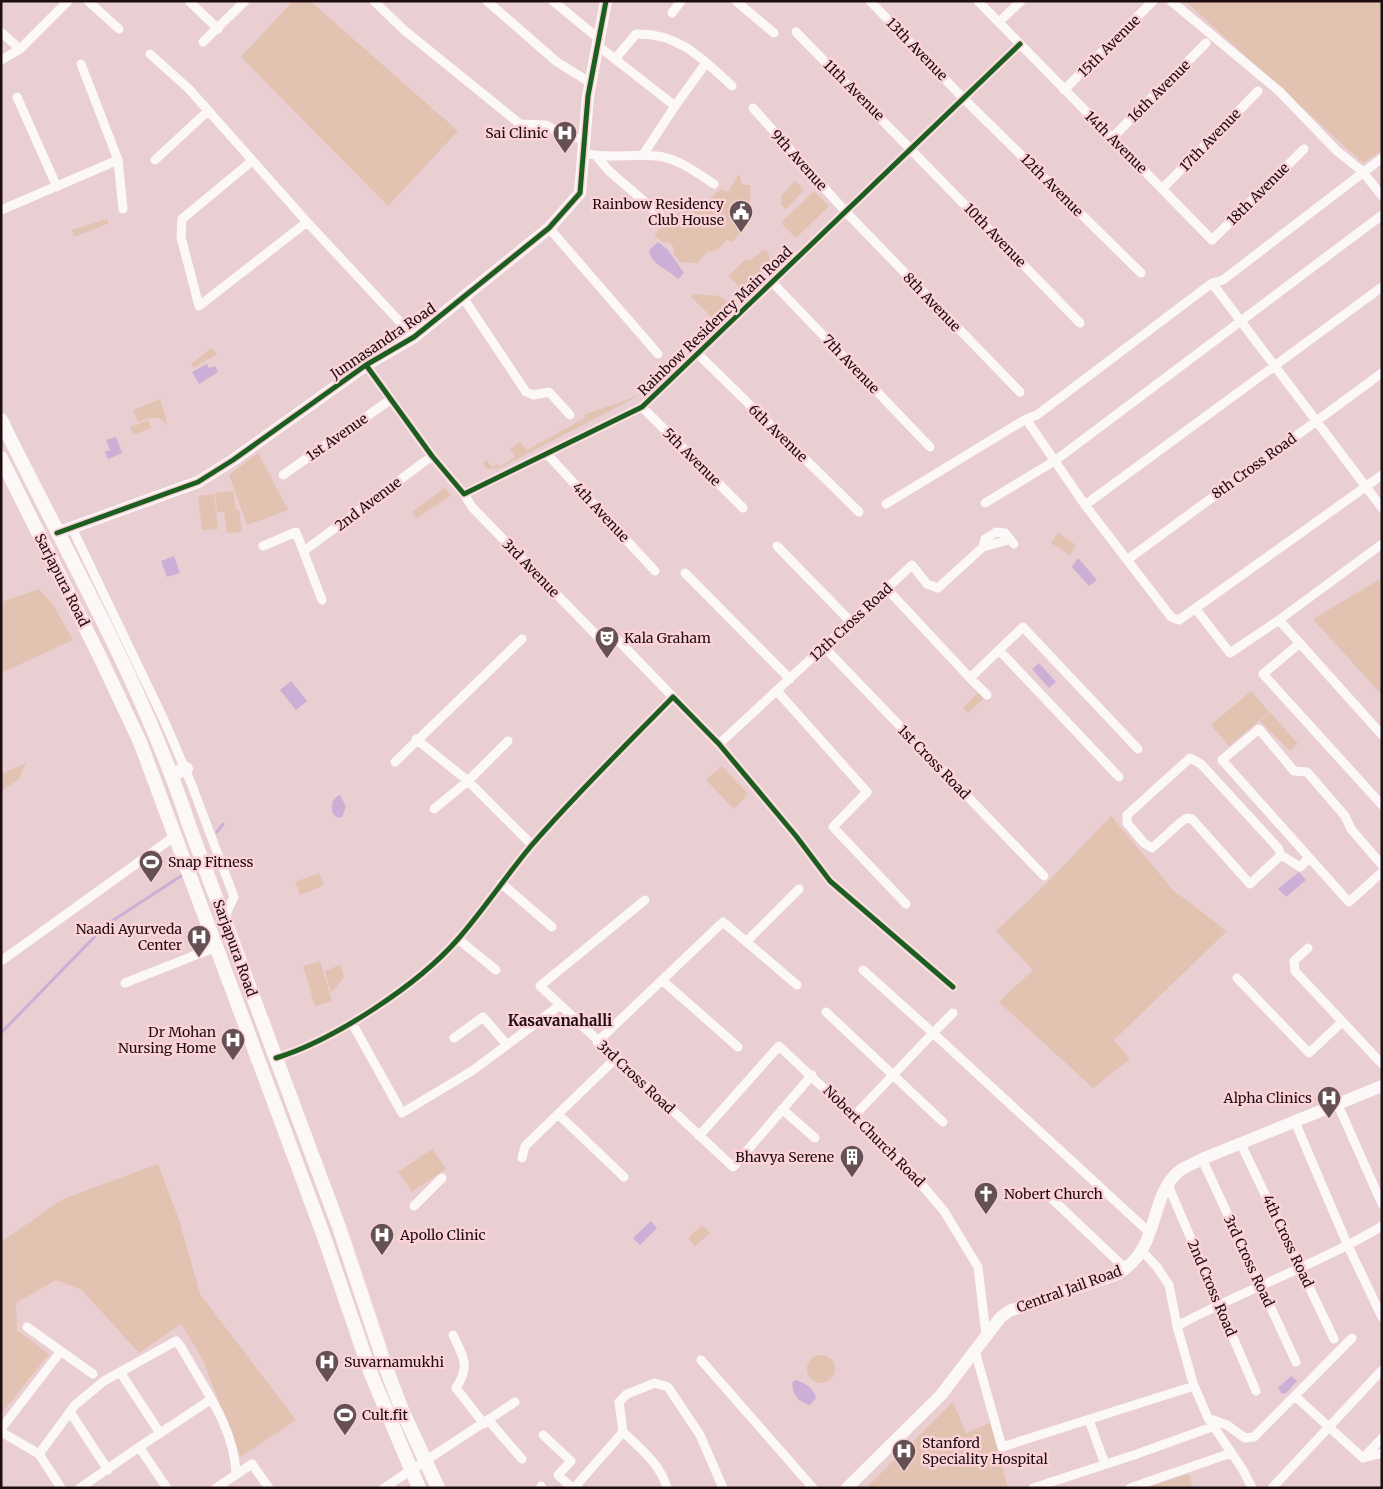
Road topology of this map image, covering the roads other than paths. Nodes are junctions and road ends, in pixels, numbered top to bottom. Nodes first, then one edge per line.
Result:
1 (68, 1) edge
2 (88, 1) edge
3 (189, 1) edge
4 (245, 1) edge
5 (374, 1) edge
6 (487, 1) edge
7 (553, 1) edge
8 (606, 1) edge
9 (681, 1) edge
10 (736, 1) edge
11 (870, 1) edge
12 (978, 1) edge
13 (1021, 1) edge
14 (1154, 1) edge
15 (1171, 1) edge
16 (672, 13) dead end
17 (999, 22) junction
18 (120, 29) dead end
19 (218, 29) junction
20 (1, 32) edge
21 (796, 32) dead end
22 (774, 33) dead end
23 (203, 42) dead end
24 (597, 42) junction
25 (1206, 43) dead end
26 (1020, 44) junction
27 (20, 49) junction
28 (150, 54) dead end
29 (616, 58) junction
30 (1, 60) edge
31 (706, 62) junction
32 (82, 64) dead end
33 (591, 83) junction
34 (732, 86) dead end
35 (1064, 90) junction
36 (1258, 91) dead end
37 (17, 97) dead end
38 (964, 98) junction
39 (675, 106) junction
40 (753, 108) dead end
41 (208, 111) junction
42 (1112, 138) junction
43 (584, 140) junction
44 (911, 148) junction
45 (1304, 149) dead end
46 (583, 153) junction
47 (643, 155) junction
48 (597, 157) junction
49 (1382, 158) edge
50 (118, 160) junction
51 (155, 160) dead end
52 (252, 161) junction
53 (1363, 172) junction
54 (714, 184) dead end
55 (57, 187) junction
56 (1162, 189) junction
57 (1382, 196) edge
58 (123, 209) dead end
59 (1, 210) edge
60 (845, 211) junction
61 (659, 214) dead end
62 (1382, 215) edge
63 (306, 222) junction
64 (549, 228) junction
65 (1212, 240) joint
66 (1141, 273) dead end
67 (772, 282) junction
68 (1212, 283) junction
69 (1382, 287) edge
70 (464, 298) junction
71 (1241, 322) junction
72 (1080, 323) dead end
73 (414, 338) junction
74 (697, 353) junction
75 (658, 354) dead end
76 (366, 365) junction
77 (1274, 365) junction
78 (1382, 373) edge
79 (1020, 392) dead end
80 (390, 400) junction
81 (642, 407) junction
82 (570, 416) dead end
83 (1026, 419) junction
84 (1, 420) edge
85 (1316, 421) junction
86 (930, 447) dead end
87 (547, 454) junction
88 (432, 456) junction
89 (1, 458) edge
90 (1056, 460) junction
91 (283, 475) dead end
92 (1382, 475) edge
93 (1366, 488) junction
94 (464, 494) junction
95 (985, 503) dead end
96 (886, 504) dead end
97 (1085, 504) junction
98 (743, 508) dead end
99 (1382, 508) edge
100 (859, 512) dead end
101 (72, 528) junction
102 (57, 533) junction
103 (1011, 542) dead end
104 (1382, 544) edge
105 (263, 546) dead end
106 (777, 546) dead end
107 (304, 551) junction
108 (1127, 560) junction
109 (655, 571) dead end
110 (685, 572) dead end
111 (887, 589) junction
112 (322, 600) dead end
113 (1195, 608) junction
114 (1278, 620) junction
115 (851, 622) junction
116 (612, 633) dead end
117 (522, 639) dead end
118 (601, 640) dead end
119 (1300, 644) junction
120 (824, 647) junction
121 (999, 650) junction
122 (99, 654) junction
123 (118, 654) junction
124 (105, 668) junction
125 (970, 678) junction
126 (790, 679) junction
127 (777, 691) junction
128 (987, 695) dead end
129 (673, 698) junction
130 (1382, 735) edge
131 (416, 739) junction
132 (508, 741) dead end
133 (720, 744) junction
134 (1138, 749) dead end
135 (395, 762) dead end
136 (179, 772) junction
137 (1119, 777) dead end
138 (468, 781) junction
139 (1382, 805) edge
140 (434, 809) dead end
141 (175, 836) junction
142 (532, 845) junction
143 (1281, 855) junction
144 (1309, 858) junction
145 (1382, 865) edge
146 (1382, 872) edge
147 (1044, 876) dead end
148 (500, 883) junction
149 (800, 889) dead end
150 (645, 900) dead end
151 (906, 904) dead end
152 (552, 927) dead end
153 (458, 939) junction
154 (746, 942) junction
155 (216, 947) junction
156 (1308, 948) dead end
157 (1, 960) edge
158 (496, 970) dead end
159 (863, 970) dead end
160 (1237, 978) dead end
161 (663, 981) junction
162 (125, 983) dead end
163 (797, 985) dead end
164 (953, 987) dead end
165 (559, 1006) junction
166 (826, 1012) dead end
167 (953, 1013) dead end
168 (1342, 1022) junction
169 (352, 1023) junction
170 (933, 1033) junction
171 (454, 1038) dead end
172 (597, 1042) junction
173 (507, 1045) junction
174 (738, 1047) dead end
175 (276, 1058) junction
176 (614, 1059) junction
177 (1382, 1064) edge
178 (812, 1075) junction
179 (894, 1076) junction
180 (1382, 1086) edge
181 (1338, 1106) junction
182 (782, 1109) junction
183 (558, 1114) junction
184 (855, 1116) junction
185 (943, 1122) dead end
186 (1295, 1122) junction
187 (699, 1136) junction
188 (815, 1138) dead end
189 (1241, 1144) junction
190 (522, 1158) dead end
191 (1202, 1159) junction
192 (624, 1177) dead end
193 (442, 1178) dead end
194 (1168, 1185) junction
195 (1049, 1196) dead end
196 (1382, 1204) edge
197 (414, 1206) dead end
198 (1382, 1226) edge
199 (338, 1227) junction
200 (1150, 1233) junction
201 (322, 1234) junction
202 (1348, 1246) junction
203 (1143, 1252) junction
204 (1301, 1268) junction
205 (1126, 1269) junction
206 (1259, 1285) junction
207 (1219, 1304) junction
208 (1382, 1317) edge
209 (1177, 1326) junction
210 (27, 1327) dead end
211 (452, 1335) dead end
212 (986, 1335) junction
213 (1352, 1338) dead end
214 (1334, 1339) dead end
215 (975, 1350) junction
216 (61, 1351) junction
217 (702, 1360) dead end
218 (1296, 1362) dead end
219 (1382, 1370) edge
220 (120, 1372) junction
221 (93, 1374) dead end
222 (1194, 1386) junction
223 (1256, 1391) dead end
224 (1295, 1396) junction
225 (210, 1400) junction
226 (515, 1402) dead end
227 (70, 1412) junction
228 (1208, 1418) junction
229 (1089, 1420) junction
230 (487, 1422) junction
231 (1212, 1427) junction
232 (1329, 1427) junction
233 (1, 1430) edge
234 (623, 1432) junction
235 (160, 1433) junction
236 (543, 1435) dead end
237 (1382, 1438) edge
238 (140, 1447) junction
239 (1231, 1453) junction
240 (1382, 1453) edge
241 (39, 1454) junction
242 (1363, 1458) junction
243 (522, 1459) dead end
244 (424, 1460) junction
245 (1106, 1464) junction
246 (410, 1469) junction
247 (108, 1470) junction
248 (236, 1474) junction
249 (61, 1488) edge
250 (80, 1488) edge
251 (167, 1488) edge
252 (216, 1488) edge
253 (269, 1488) edge
254 (384, 1488) edge
255 (420, 1488) edge
256 (438, 1488) edge
257 (573, 1488) edge
258 (668, 1488) edge
259 (723, 1488) edge
260 (813, 1488) edge
261 (847, 1488) edge
262 (1033, 1488) edge
263 (1130, 1488) edge
264 (1252, 1488) edge
265 (1272, 1488) edge

1 - 27 street
2 - 18 street
3 - 19 street
4 - 19 street
5 - 43 street
6 - 33 street
7 - 24 street
8 - 24 street, Junnasandra Road
9 - 16 street
10 - 22 street
11 - 38 street, 13th Avenue
12 - 17 street, 14th Avenue
13 - 17 street
14 - 35 street, 15th Avenue
15 - 53 street
17 - 26 street, 14th Avenue
19 - 23 street
20 - 27 street
21 - 44 street, 11th Avenue
24 - 29 street
24 - 33 street, Junnasandra Road
25 - 42 street, 16th Avenue
26 - 35 street, 14th Avenue
26 - 38 street, Rainbow Residency Main Road
27 - 30 street
28 - 41 street
29 - 31 street
29 - 39 street
31 - 34 street
31 - 39 street
32 - 50 street
33 - 43 street, Junnasandra Road
35 - 42 street, 14th Avenue
36 - 56 street, 17th Avenue
37 - 55 street
38 - 44 street, Rainbow Residency Main Road
38 - 66 street, 12th Avenue
39 - 47 street
40 - 60 street, 9th Avenue
41 - 51 street
41 - 52 street
42 - 56 street, 14th Avenue
43 - 46 street, Junnasandra Road
44 - 60 street, Rainbow Residency Main Road
44 - 72 street, 10th Avenue
45 - 65 street, 18th Avenue
46 - 48 street
46 - 64 street, Junnasandra Road
47 - 48 street
47 - 54 street
48 - 61 street
49 - 53 street
50 - 55 street
50 - 58 street
52 - 63 street
52 - 63 street
53 - 57 street
53 - 68 street
55 - 59 street
56 - 65 street, 14th Avenue
60 - 67 street, Rainbow Residency Main Road
60 - 79 street, 8th Avenue
62 - 71 street
63 - 73 street
64 - 70 street, Junnasandra Road
64 - 75 street
67 - 74 street, Rainbow Residency Main Road
67 - 86 street, 7th Avenue
68 - 71 street
68 - 83 street
69 - 77 street
70 - 73 street, Junnasandra Road
70 - 82 street
71 - 77 street
71 - 90 street
73 - 76 street, Junnasandra Road
74 - 81 street, Rainbow Residency Main Road
74 - 100 street, 6th Avenue
76 - 80 street
76 - 101 street, Junnasandra Road
77 - 85 street
77 - 97 street
78 - 85 street, 8th Cross Road
80 - 88 street
80 - 91 street, 1st Avenue
81 - 87 street, Rainbow Residency Main Road
81 - 98 street, 5th Avenue
83 - 90 street
83 - 96 street
84 - 102 main road, Sarjapura Road
85 - 93 street
85 - 108 street, 8th Cross Road
87 - 94 street, Rainbow Residency Main Road
87 - 109 street, 4th Avenue
88 - 94 street
88 - 107 street, 2nd Avenue
89 - 122 main road, Sarjapura Road
90 - 95 street
90 - 97 street
92 - 93 street
93 - 99 street
93 - 113 street
94 - 118 street, 3rd Avenue
97 - 108 street
101 - 102 street, Junnasandra Road
101 - 136 street
102 - 123 main road, Sarjapura Road
103 - 111 street, 12th Cross Road
104 - 114 street
105 - 107 street
106 - 115 street
107 - 112 street
108 - 113 street
110 - 126 street
111 - 115 street, 12th Cross Road
111 - 125 street
113 - 114 street
114 - 119 street
115 - 120 street, 12th Cross Road
116 - 129 street
117 - 131 street
119 - 130 street
119 - 139 street
120 - 126 street, 12th Cross Road
120 - 147 street, 1st Cross Road
121 - 125 street
121 - 134 street
121 - 137 street
122 - 123 main road
122 - 124 main road, Sarjapura Road
123 - 124 main road
123 - 136 main road, Sarjapura Road
124 - 141 main road, Sarjapura Road
125 - 128 street
126 - 127 street, 12th Cross Road
127 - 133 street, 12th Cross Road
127 - 151 street
129 - 133 street
129 - 142 street
131 - 135 street
131 - 138 street
132 - 138 street
133 - 164 street
136 - 175 main road, Sarjapura Road
138 - 140 street
138 - 142 street
141 - 155 main road, Sarjapura Road
141 - 157 street
142 - 148 street
143 - 143 street
143 - 144 street
144 - 145 street
144 - 146 street
148 - 152 street
148 - 153 street
149 - 154 street
150 - 165 street, 3rd Cross Road
153 - 158 street
153 - 169 street
154 - 161 street
154 - 163 street
155 - 162 street
155 - 201 main road, Sarjapura Road
156 - 168 street
159 - 170 street
160 - 168 street
161 - 172 street
161 - 174 street
165 - 172 street, 3rd Cross Road
165 - 173 street
166 - 179 street
167 - 170 street
168 - 177 street
169 - 173 street
169 - 175 street
170 - 179 street
170 - 200 street
171 - 173 street
172 - 176 street, 3rd Cross Road
175 - 199 main road, Sarjapura Road
176 - 183 street
176 - 187 street, 3rd Cross Road
178 - 182 street
178 - 184 street, Nobert Church Road
178 - 187 street, Nobert Church Road
179 - 184 street
179 - 185 street
180 - 181 street, Central Jail Road
181 - 186 street, Central Jail Road
181 - 196 street
182 - 187 street, 3rd Cross Road
182 - 188 street
183 - 190 street
183 - 192 street
184 - 212 street, Nobert Church Road
186 - 189 street, Central Jail Road
186 - 202 street
189 - 191 street, Central Jail Road
189 - 204 street, 4th Cross Road
191 - 194 street, Central Jail Road
191 - 206 street, 3rd Cross Road
193 - 197 street
194 - 200 street, Central Jail Road
194 - 207 street, 2nd Cross Road
195 - 205 street
198 - 202 street
199 - 201 main road
199 - 244 main road, Sarjapura Road
200 - 203 street, Central Jail Road
201 - 246 main road, Sarjapura Road
202 - 204 street
202 - 208 street
203 - 205 street, Central Jail Road
203 - 209 street
204 - 206 street
204 - 214 street, 4th Cross Road
205 - 212 street, Central Jail Road
206 - 207 street
206 - 218 street, 3rd Cross Road
207 - 209 street
207 - 223 street, 2nd Cross Road
209 - 222 street
210 - 216 street
211 - 230 street
212 - 215 street, Central Jail Road
213 - 224 street
215 - 229 street
215 - 261 street, Central Jail Road
216 - 221 street
216 - 233 street
217 - 260 street
219 - 232 street
220 - 225 street
220 - 227 street
220 - 235 street
222 - 228 street
222 - 229 street
224 - 228 street
224 - 232 street
225 - 235 street
225 - 248 street
226 - 230 street
227 - 241 street
227 - 247 street
228 - 231 street
229 - 245 street
230 - 243 street
230 - 244 street
231 - 239 street
231 - 245 street
232 - 242 street
232 - 265 street
233 - 241 street
234 - 257 street
234 - 258 street
234 - 259 street
235 - 238 street
236 - 257 street
237 - 242 street
238 - 247 street
238 - 251 street
239 - 263 street
239 - 264 street
240 - 242 street
241 - 249 street
244 - 246 street
244 - 256 main road, Sarjapura Road
245 - 262 street
246 - 254 street
246 - 255 main road, Sarjapura Road
247 - 250 street
248 - 252 street
248 - 253 street

